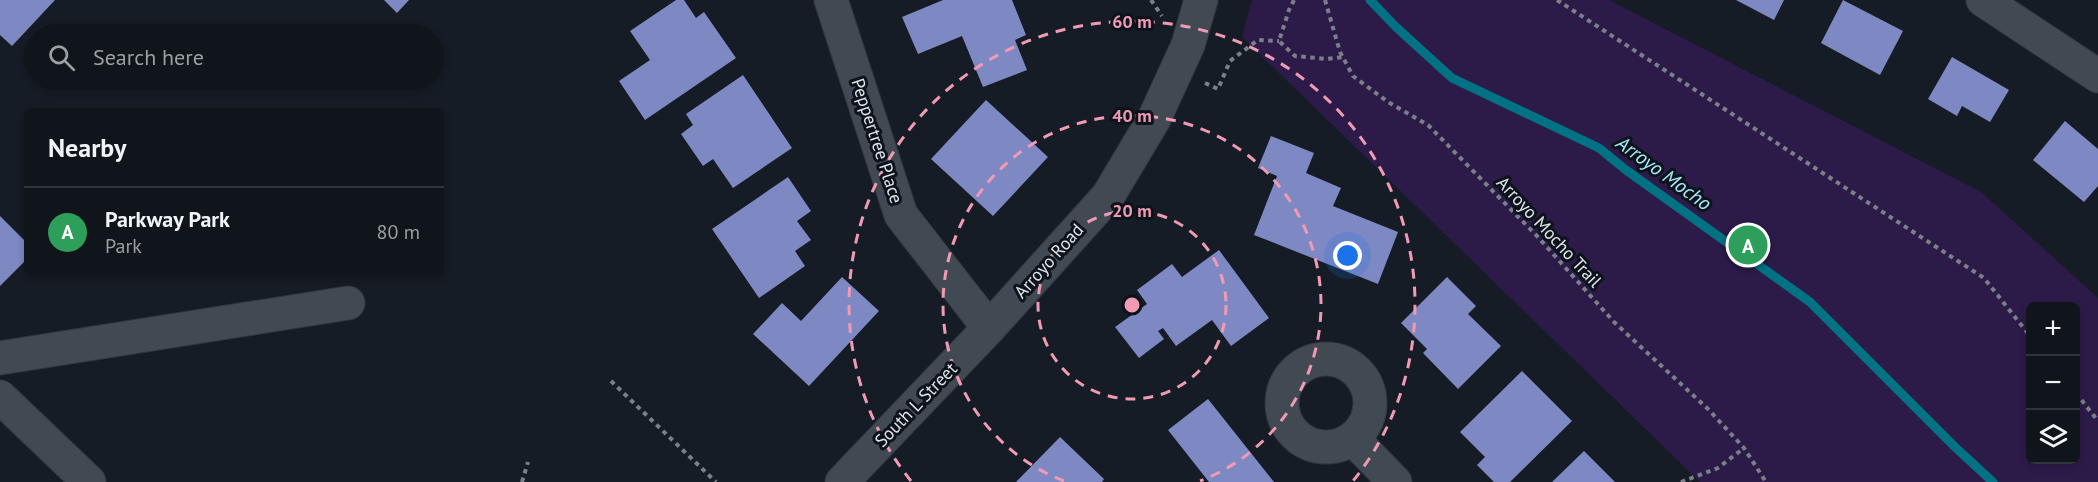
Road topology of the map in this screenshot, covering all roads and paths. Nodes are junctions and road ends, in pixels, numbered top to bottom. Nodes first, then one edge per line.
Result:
1 (831, 0) edge
2 (1201, 0) edge
3 (1294, 0) edge
4 (1325, 0) edge
5 (1557, 0) edge
6 (1983, 0) edge
7 (1279, 40) junction
8 (1343, 57) junction
9 (1176, 70) junction
10 (2098, 76) edge
11 (348, 303) dead end
12 (989, 328) junction
13 (2026, 330) edge
14 (0, 358) edge
15 (611, 381) dead end
16 (0, 397) edge
17 (2080, 398) edge
18 (2098, 422) edge
19 (1353, 439) dead end
20 (1744, 448) junction
21 (528, 462) dead end
22 (89, 482) edge
23 (522, 482) edge
24 (716, 482) edge
25 (842, 482) edge
26 (1395, 482) edge
27 (1681, 482) edge
28 (1766, 482) edge

1 - 12 street, Peppertree Place
2 - 9 street, Arroyo Road
3 - 7 path
4 - 8 path, Arroyo Mocho Trail
5 - 13 path
6 - 10 street
7 - 8 path
7 - 9 path
8 - 20 path, Arroyo Mocho Trail
9 - 12 street, Arroyo Road
11 - 14 street
12 - 25 street, South L Street
15 - 24 path
16 - 22 street
17 - 18 path
19 - 26 street
20 - 27 path
20 - 28 path, Arroyo Mocho Trail
21 - 23 path

